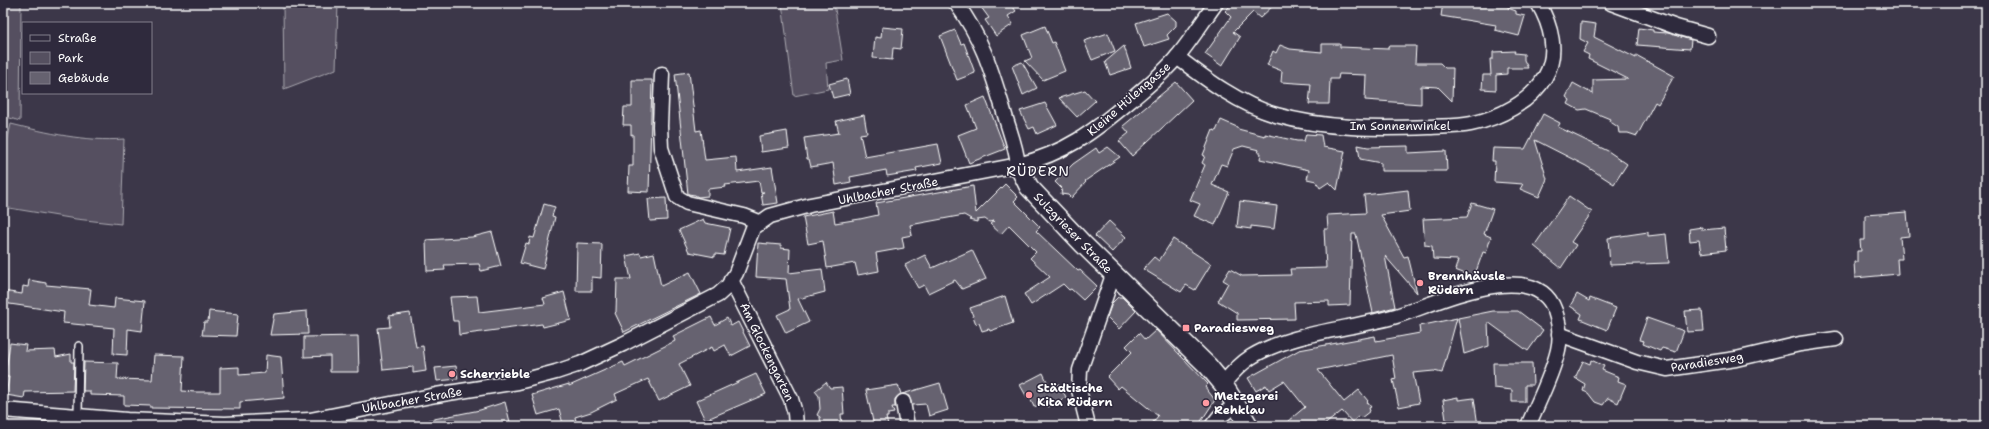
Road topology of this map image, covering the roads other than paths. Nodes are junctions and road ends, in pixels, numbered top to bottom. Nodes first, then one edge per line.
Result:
1 (956, 3) edge
2 (1216, 3) edge
3 (1538, 3) edge
4 (1611, 3) edge
5 (1708, 36) dead end
6 (1177, 57) junction
7 (662, 74) dead end
8 (1018, 165) junction
9 (760, 222) junction
10 (1113, 275) junction
11 (731, 280) junction
12 (1559, 334) junction
13 (1836, 339) dead end
14 (79, 346) dead end
15 (1222, 384) junction
16 (903, 402) dead end
17 (1236, 405) junction
18 (3, 410) edge
19 (78, 416) junction
20 (284, 424) edge
21 (236, 425) edge
22 (796, 426) edge
23 (907, 426) edge
24 (1088, 426) edge
25 (1212, 426) edge
26 (1250, 426) edge
27 (1528, 426) edge

1 - 8 street, Sulzgrieser Straße
2 - 6 street, Kleine Hülengasse
3 - 6 street, Im Sonnenwinkel
4 - 5 street
6 - 8 street, Kleine Hülengasse
7 - 9 street
8 - 9 street, Uhlbacher Straße
8 - 10 street, Sulzgrieser Straße
9 - 11 street, Uhlbacher Straße
10 - 15 street, Sulzgrieser Straße
10 - 24 street
11 - 20 street, Uhlbacher Straße
11 - 22 street, Am Glockengarten
12 - 13 street, Paradiesweg
12 - 15 street
12 - 27 street
14 - 19 lane
15 - 17 street, Sulzgrieser Straße
16 - 23 street
17 - 25 street
17 - 26 street, Sulzgrieser Straße
18 - 19 street, Uhlbacher Straße
19 - 21 street, Uhlbacher Straße
20 - 21 street, Uhlbacher Straße

